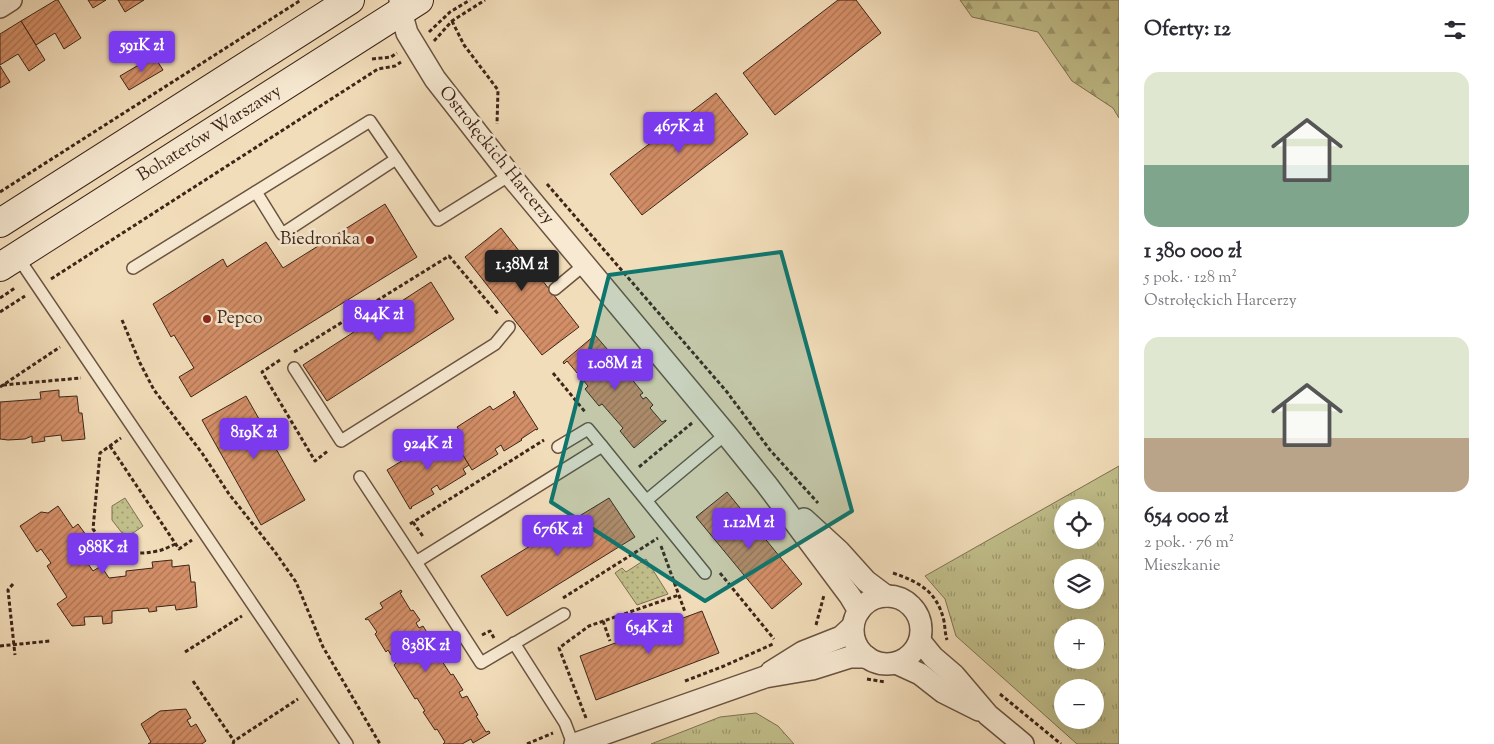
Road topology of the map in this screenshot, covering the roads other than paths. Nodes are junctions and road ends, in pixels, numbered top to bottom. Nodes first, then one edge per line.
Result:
1 (11, 0) edge
2 (350, 0) edge
3 (407, 4) edge
4 (0, 7) edge
5 (396, 159) junction
6 (510, 175) junction
7 (256, 192) junction
8 (0, 223) edge
9 (9, 262) edge
10 (584, 265) junction
11 (133, 268) dead end
12 (555, 289) dead end
13 (509, 327) road end
14 (294, 368) dead end
15 (719, 440) junction
16 (602, 446) junction
17 (558, 448) dead end
18 (360, 477) dead end
19 (767, 485) junction
20 (647, 500) junction
21 (416, 562) junction
22 (705, 573) dead end
23 (886, 596) junction
24 (564, 614) dead end
25 (856, 619) junction
26 (920, 640) junction
27 (514, 643) junction
28 (867, 657) junction
29 (896, 663) junction
30 (765, 677) junction
31 (988, 715) junction
32 (572, 739) edge
33 (347, 744) edge
34 (1023, 744) edge

1 - 4 street
2 - 8 main road, Bohaterów Warszawy
3 - 6 street, Ostrołęckich Harcerzy
3 - 9 main road, Bohaterów Warszawy
5 - 6 lane
5 - 7 lane
5 - 7 lane
6 - 10 street, Ostrołęckich Harcerzy
7 - 11 lane
9 - 33 lane
10 - 12 lane
10 - 15 street, Ostrołęckich Harcerzy
13 - 14 lane
15 - 19 street, Ostrołęckich Harcerzy
15 - 20 lane
16 - 17 lane
16 - 20 lane
16 - 21 lane
18 - 21 lane
19 - 23 street, Ostrołęckich Harcerzy
19 - 25 street, Ostrołęckich Harcerzy
20 - 22 lane
21 - 27 lane
23 - 25 street
23 - 26 street
24 - 27 lane
25 - 28 street
25 - 30 street
26 - 29 street
26 - 31 street
27 - 32 lane
28 - 29 street
28 - 30 street
29 - 31 street
30 - 32 street
31 - 34 street

